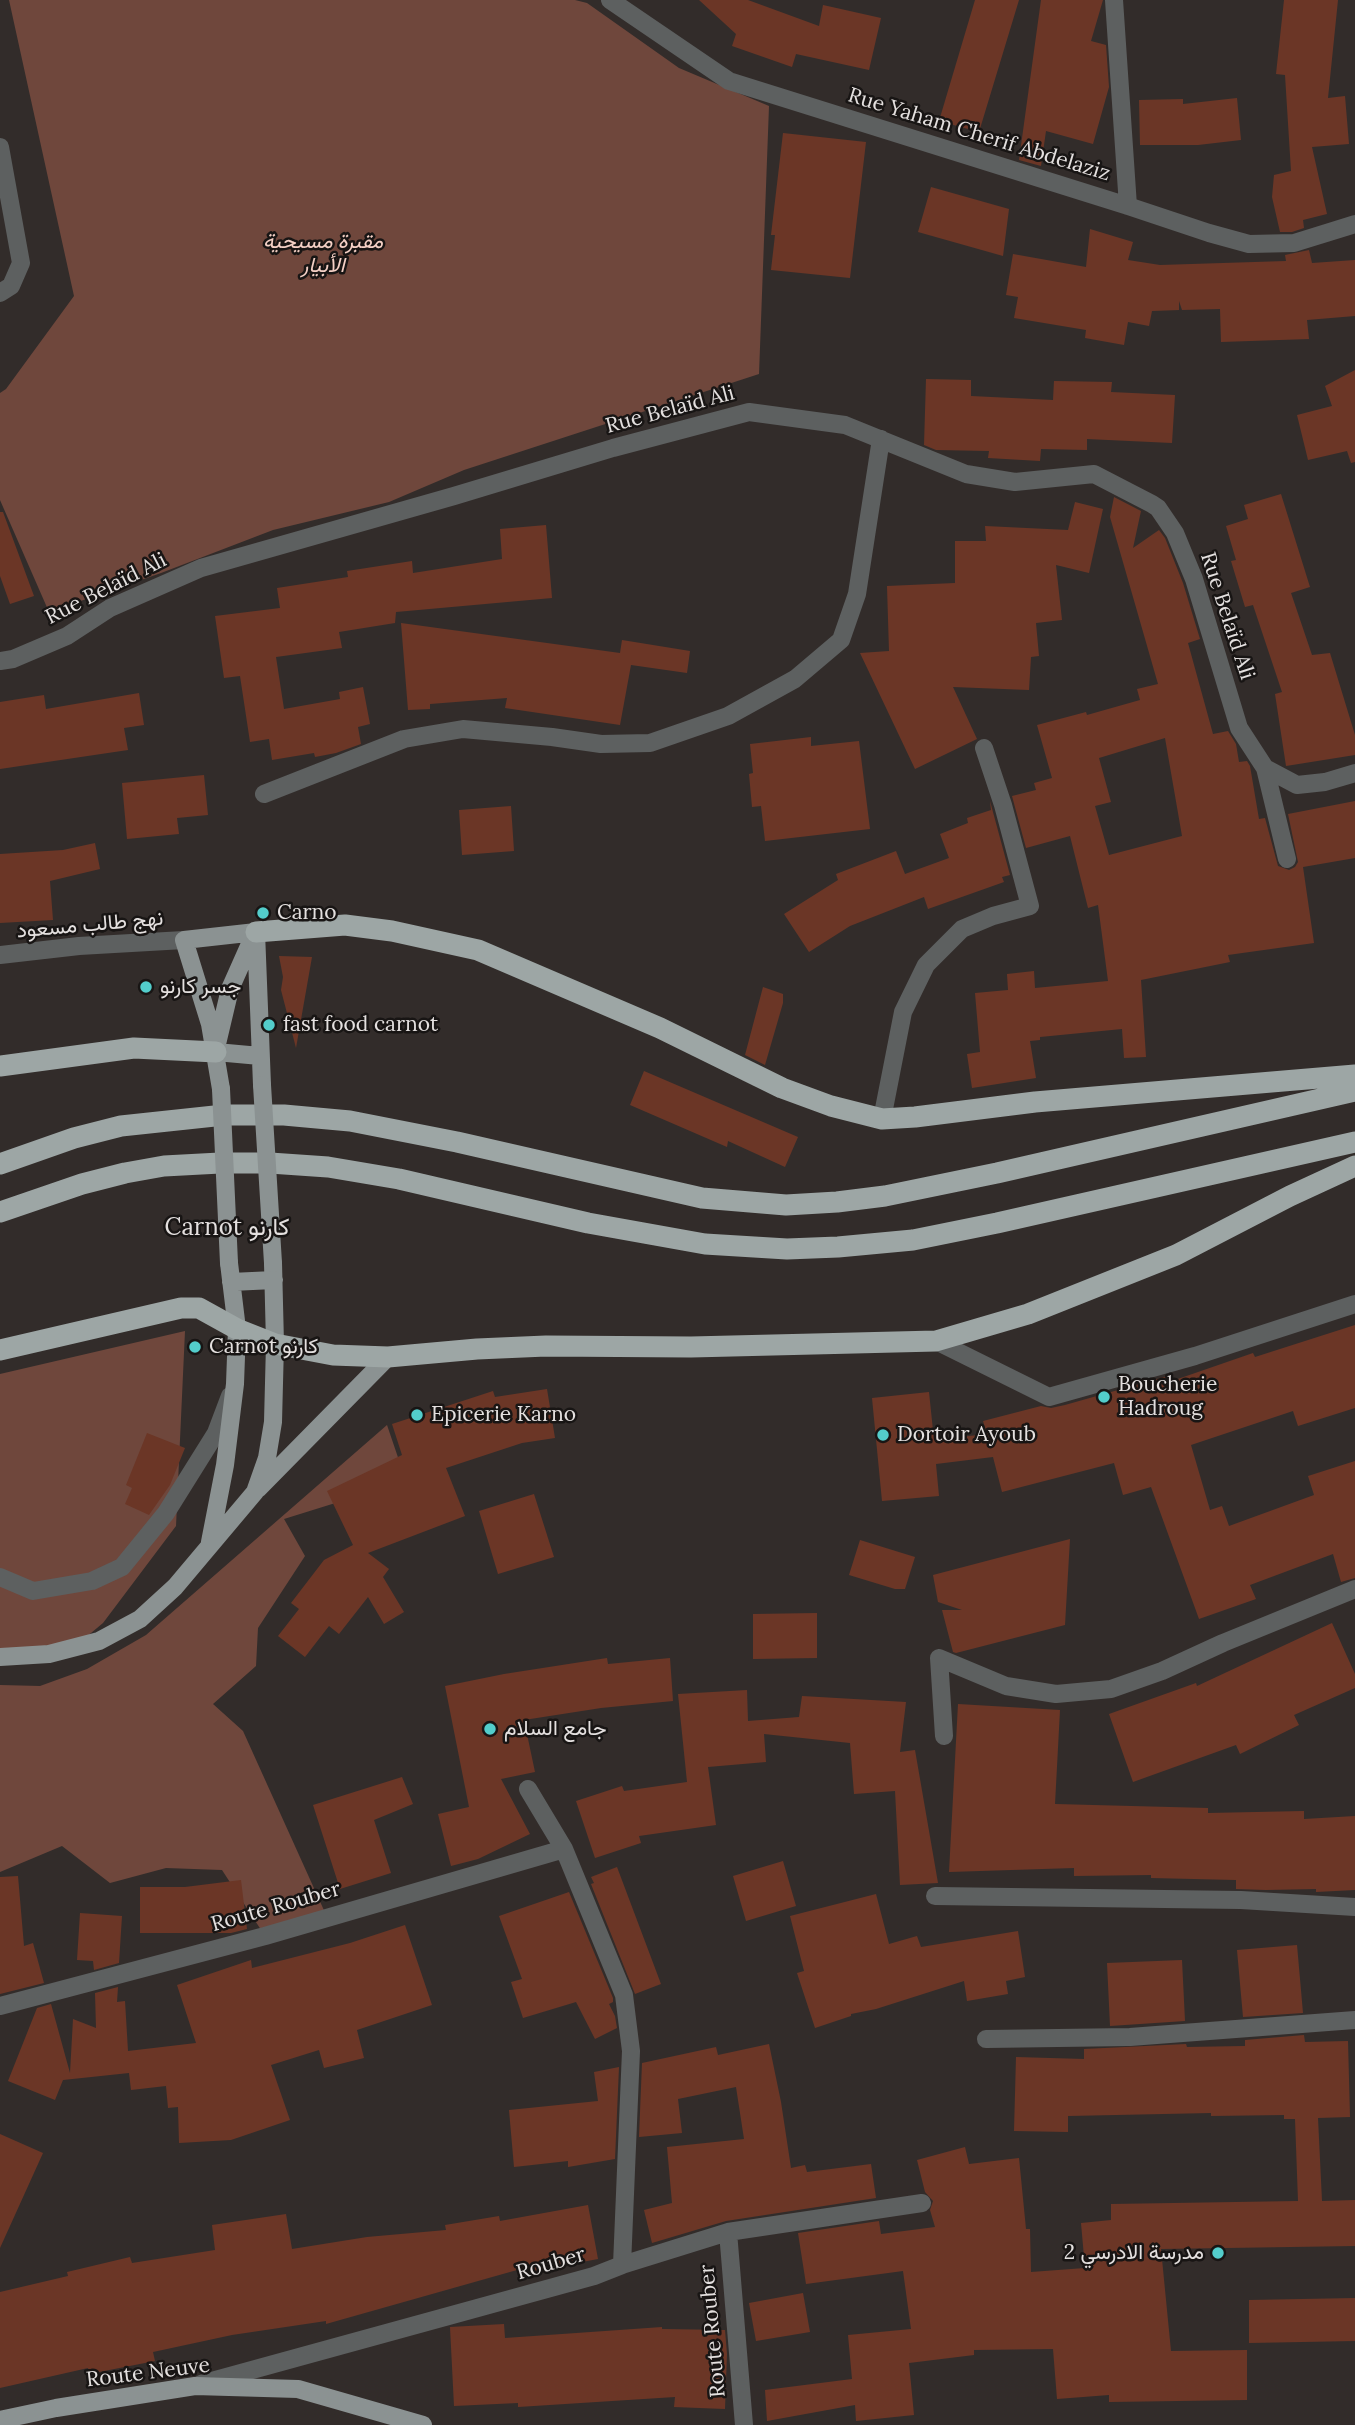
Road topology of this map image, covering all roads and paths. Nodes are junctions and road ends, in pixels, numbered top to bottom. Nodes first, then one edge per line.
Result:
1 (610, 0) edge
2 (1114, 0) edge
3 (0, 147) edge
4 (1128, 205) junction
5 (1355, 224) edge
6 (0, 293) edge
7 (881, 439) junction
8 (0, 661) edge
9 (984, 748) dead end
10 (1265, 768) junction
11 (1355, 773) edge
12 (264, 794) dead end
13 (1287, 859) dead end
14 (256, 932) junction
15 (184, 940) junction
16 (0, 955) edge
17 (216, 1052) junction
18 (260, 1056) junction
19 (0, 1066) edge
20 (1355, 1075) edge
21 (1355, 1091) edge
22 (882, 1119) junction
23 (1355, 1142) edge
24 (0, 1164) edge
25 (1355, 1166) edge
26 (0, 1212) edge
27 (273, 1271) junction
28 (231, 1282) junction
29 (1355, 1304) edge
30 (237, 1329) junction
31 (936, 1341) junction
32 (275, 1344) junction
33 (0, 1350) edge
34 (388, 1357) junction
35 (235, 1384) junction
36 (255, 1492) junction
37 (210, 1545) junction
38 (0, 1577) edge
39 (1355, 1589) edge
40 (0, 1657) edge
41 (944, 1736) dead end
42 (528, 1789) dead end
43 (564, 1849) junction
44 (935, 1896) dead end
45 (1355, 1907) edge
46 (0, 2006) edge
47 (1355, 2020) edge
48 (986, 2039) dead end
49 (922, 2203) dead end
50 (727, 2232) junction
51 (622, 2265) junction
52 (195, 2386) junction
53 (0, 2420) edge
54 (423, 2425) edge
55 (744, 2425) edge

1 - 4 street, Rue Yaham Cherif Abdelaziz
2 - 4 street
3 - 6 street
4 - 5 street, Rue Yaham Cherif Abdelaziz
7 - 8 street, Rue Belaïd Ali
7 - 10 street, Rue Belaïd Ali
7 - 12 street
9 - 22 street
10 - 11 street, Rue Belaïd Ali
10 - 13 street
14 - 15 main road
14 - 17 main road
14 - 18 main road
14 - 22 highway
15 - 16 street, نهج طالب مسعود
15 - 17 main road
17 - 18 main road
17 - 19 highway
17 - 28 main road, bridge
18 - 27 main road, bridge
20 - 22 highway
21 - 24 highway
23 - 26 highway
25 - 31 highway
27 - 28 main road
27 - 32 main road
28 - 30 main road
29 - 31 street
30 - 32 highway
30 - 33 highway
30 - 35 main road
31 - 34 highway
32 - 34 highway
32 - 36 main road
34 - 36 main road
35 - 37 main road
35 - 38 street
36 - 37 main road
37 - 40 main road
39 - 41 street
42 - 43 street
43 - 46 street, Route Rouber
43 - 51 street
44 - 45 street
47 - 48 street
49 - 50 street, Rouber
50 - 51 street, Rouber
50 - 55 street, Route Rouber
51 - 52 street, Rouber
52 - 53 main road, Route Neuve
52 - 54 main road, Route Neuve

